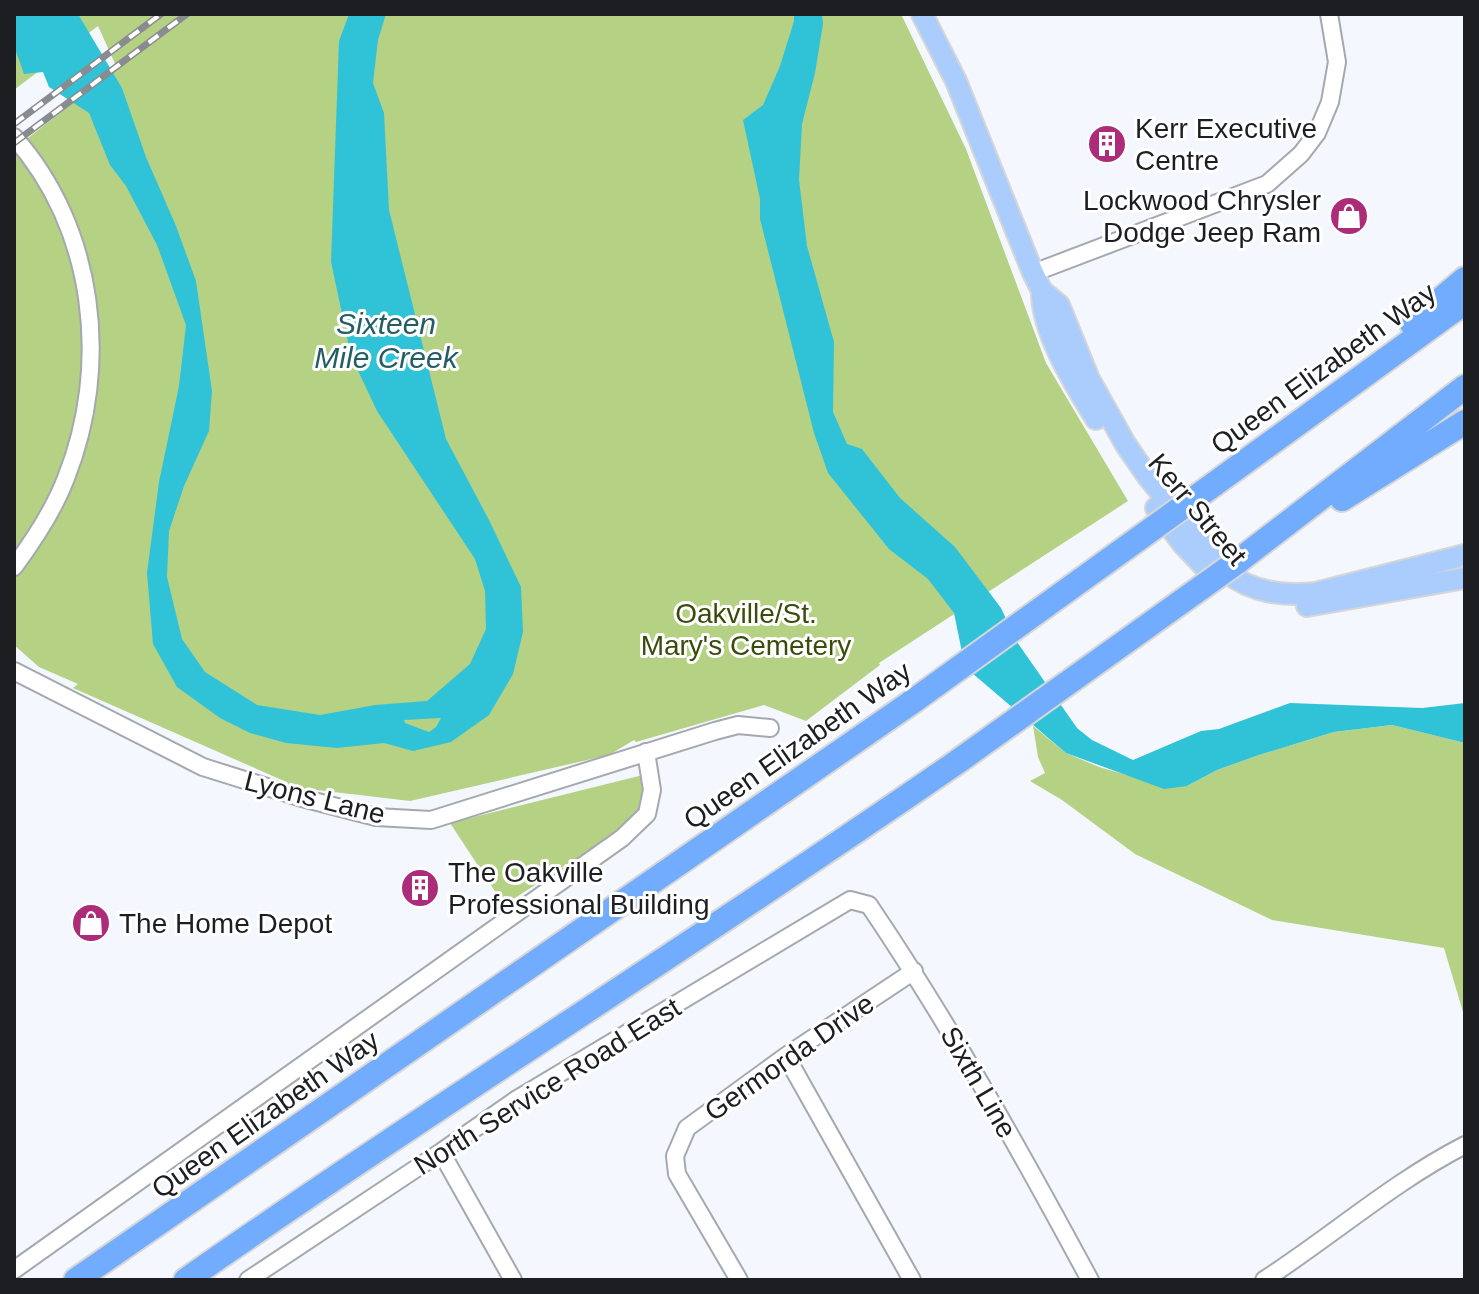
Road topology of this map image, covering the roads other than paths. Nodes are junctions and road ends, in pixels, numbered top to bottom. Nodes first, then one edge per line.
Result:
1 (922, 14) edge
2 (1329, 14) edge
3 (14, 137) edge
4 (1465, 279) edge
5 (1038, 282) junction
6 (1465, 302) edge
7 (1465, 387) edge
8 (1465, 422) edge
9 (1296, 424) junction
10 (1465, 555) edge
11 (1237, 562) junction
12 (14, 567) edge
13 (1465, 578) edge
14 (14, 671) edge
15 (770, 728) dead end
16 (646, 752) junction
17 (850, 900) joint
18 (914, 971) junction
19 (786, 1056) junction
20 (1465, 1145) edge
21 (441, 1152) junction
22 (14, 1270) edge
23 (76, 1280) edge
24 (186, 1280) edge
25 (248, 1280) edge
26 (513, 1280) edge
27 (739, 1280) edge
28 (912, 1280) edge
29 (1090, 1280) edge
30 (1264, 1280) edge

1 - 5 main road, Kerr Street
2 - 5 street
3 - 12 street
4 - 9 highway
5 - 10 main road, Kerr Street
5 - 13 main road, Kerr Street
6 - 9 highway, Queen Elizabeth Way
7 - 11 highway
8 - 11 highway
9 - 23 highway, Queen Elizabeth Way, bridge
11 - 24 highway, bridge
14 - 16 street, Lyons Lane
15 - 16 street, Lyons Lane
16 - 22 street
17 - 18 street, Sixth Line
17 - 21 street, North Service Road East
18 - 19 street, Germorda Drive
18 - 29 street, Sixth Line
19 - 27 street, Germorda Drive
19 - 28 street
20 - 30 street
21 - 25 street, North Service Road East
21 - 26 street

